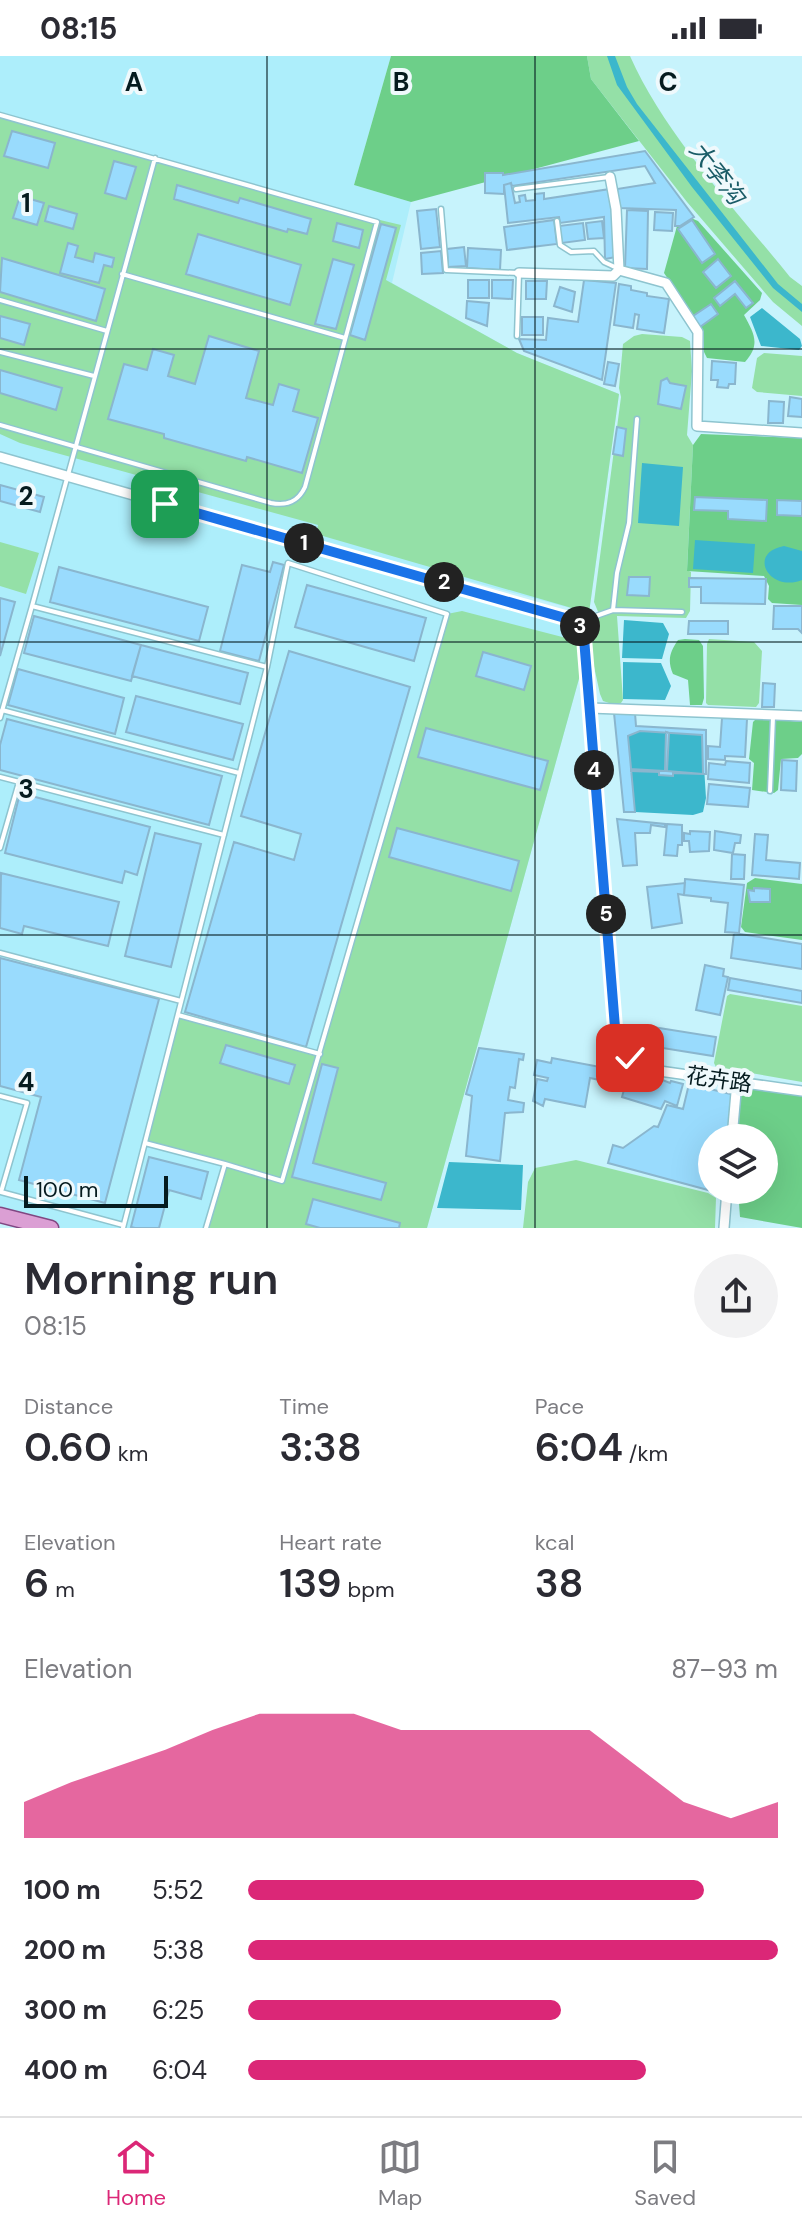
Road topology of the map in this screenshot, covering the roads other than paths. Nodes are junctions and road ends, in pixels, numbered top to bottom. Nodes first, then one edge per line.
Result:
1 (0, 115) edge
2 (155, 158) junction
3 (610, 177) joint
4 (516, 189) dead end
5 (441, 209) dead end
6 (557, 221) dead end
7 (619, 270) junction
8 (519, 273) junction
9 (122, 274) junction
10 (0, 300) edge
11 (107, 331) junction
12 (517, 336) dead end
13 (345, 338) junction
14 (0, 352) edge
15 (94, 376) junction
16 (637, 419) dead end
17 (0, 425) edge
18 (802, 433) edge
19 (74, 446) junction
20 (0, 457) edge
21 (66, 476) junction
22 (32, 606) junction
23 (613, 610) junction
24 (682, 612) dead end
25 (579, 622) junction
26 (267, 667) junction
27 (590, 708) junction
28 (1, 710) edge
29 (774, 715) junction
30 (802, 716) edge
31 (0, 718) edge
32 (239, 773) junction
33 (0, 777) edge
34 (19, 782) junction
35 (770, 791) dead end
36 (224, 835) junction
37 (0, 848) edge
38 (0, 953) edge
39 (181, 1001) junction
40 (178, 1015) junction
41 (320, 1054) junction
42 (737, 1081) junction
43 (802, 1091) edge
44 (0, 1096) edge
45 (733, 1124) edge
46 (145, 1143) junction
47 (225, 1164) junction
48 (726, 1204) edge
49 (0, 1215) edge
50 (123, 1227) edge
51 (51, 1228) edge
52 (206, 1228) edge
53 (724, 1228) edge

1 - 2 lane
2 - 9 lane
2 - 13 lane
3 - 4 lane
3 - 7 street
5 - 8 lane
6 - 7 lane
7 - 8 street
7 - 18 street
8 - 12 lane
9 - 11 lane
9 - 13 lane
10 - 11 lane
11 - 15 lane
13 - 19 lane
14 - 15 lane
15 - 19 lane
16 - 23 lane
17 - 19 lane
19 - 21 lane
20 - 21 street
21 - 22 lane
21 - 25 street
22 - 26 lane
22 - 28 lane
23 - 24 lane
23 - 25 lane
25 - 27 street, 花卉路
26 - 32 lane
26 - 41 lane
27 - 29 street
27 - 42 street, 花卉路
28 - 31 lane
28 - 32 lane
29 - 30 street
29 - 35 lane
32 - 36 lane
33 - 34 lane
34 - 36 lane
34 - 37 lane
36 - 39 lane
38 - 39 lane
39 - 40 lane
40 - 41 lane
40 - 46 lane
41 - 47 lane
42 - 43 street, 花卉路
42 - 45 street
44 - 50 lane
46 - 47 lane
46 - 50 lane
47 - 52 lane
48 - 53 street
49 - 51 main road

